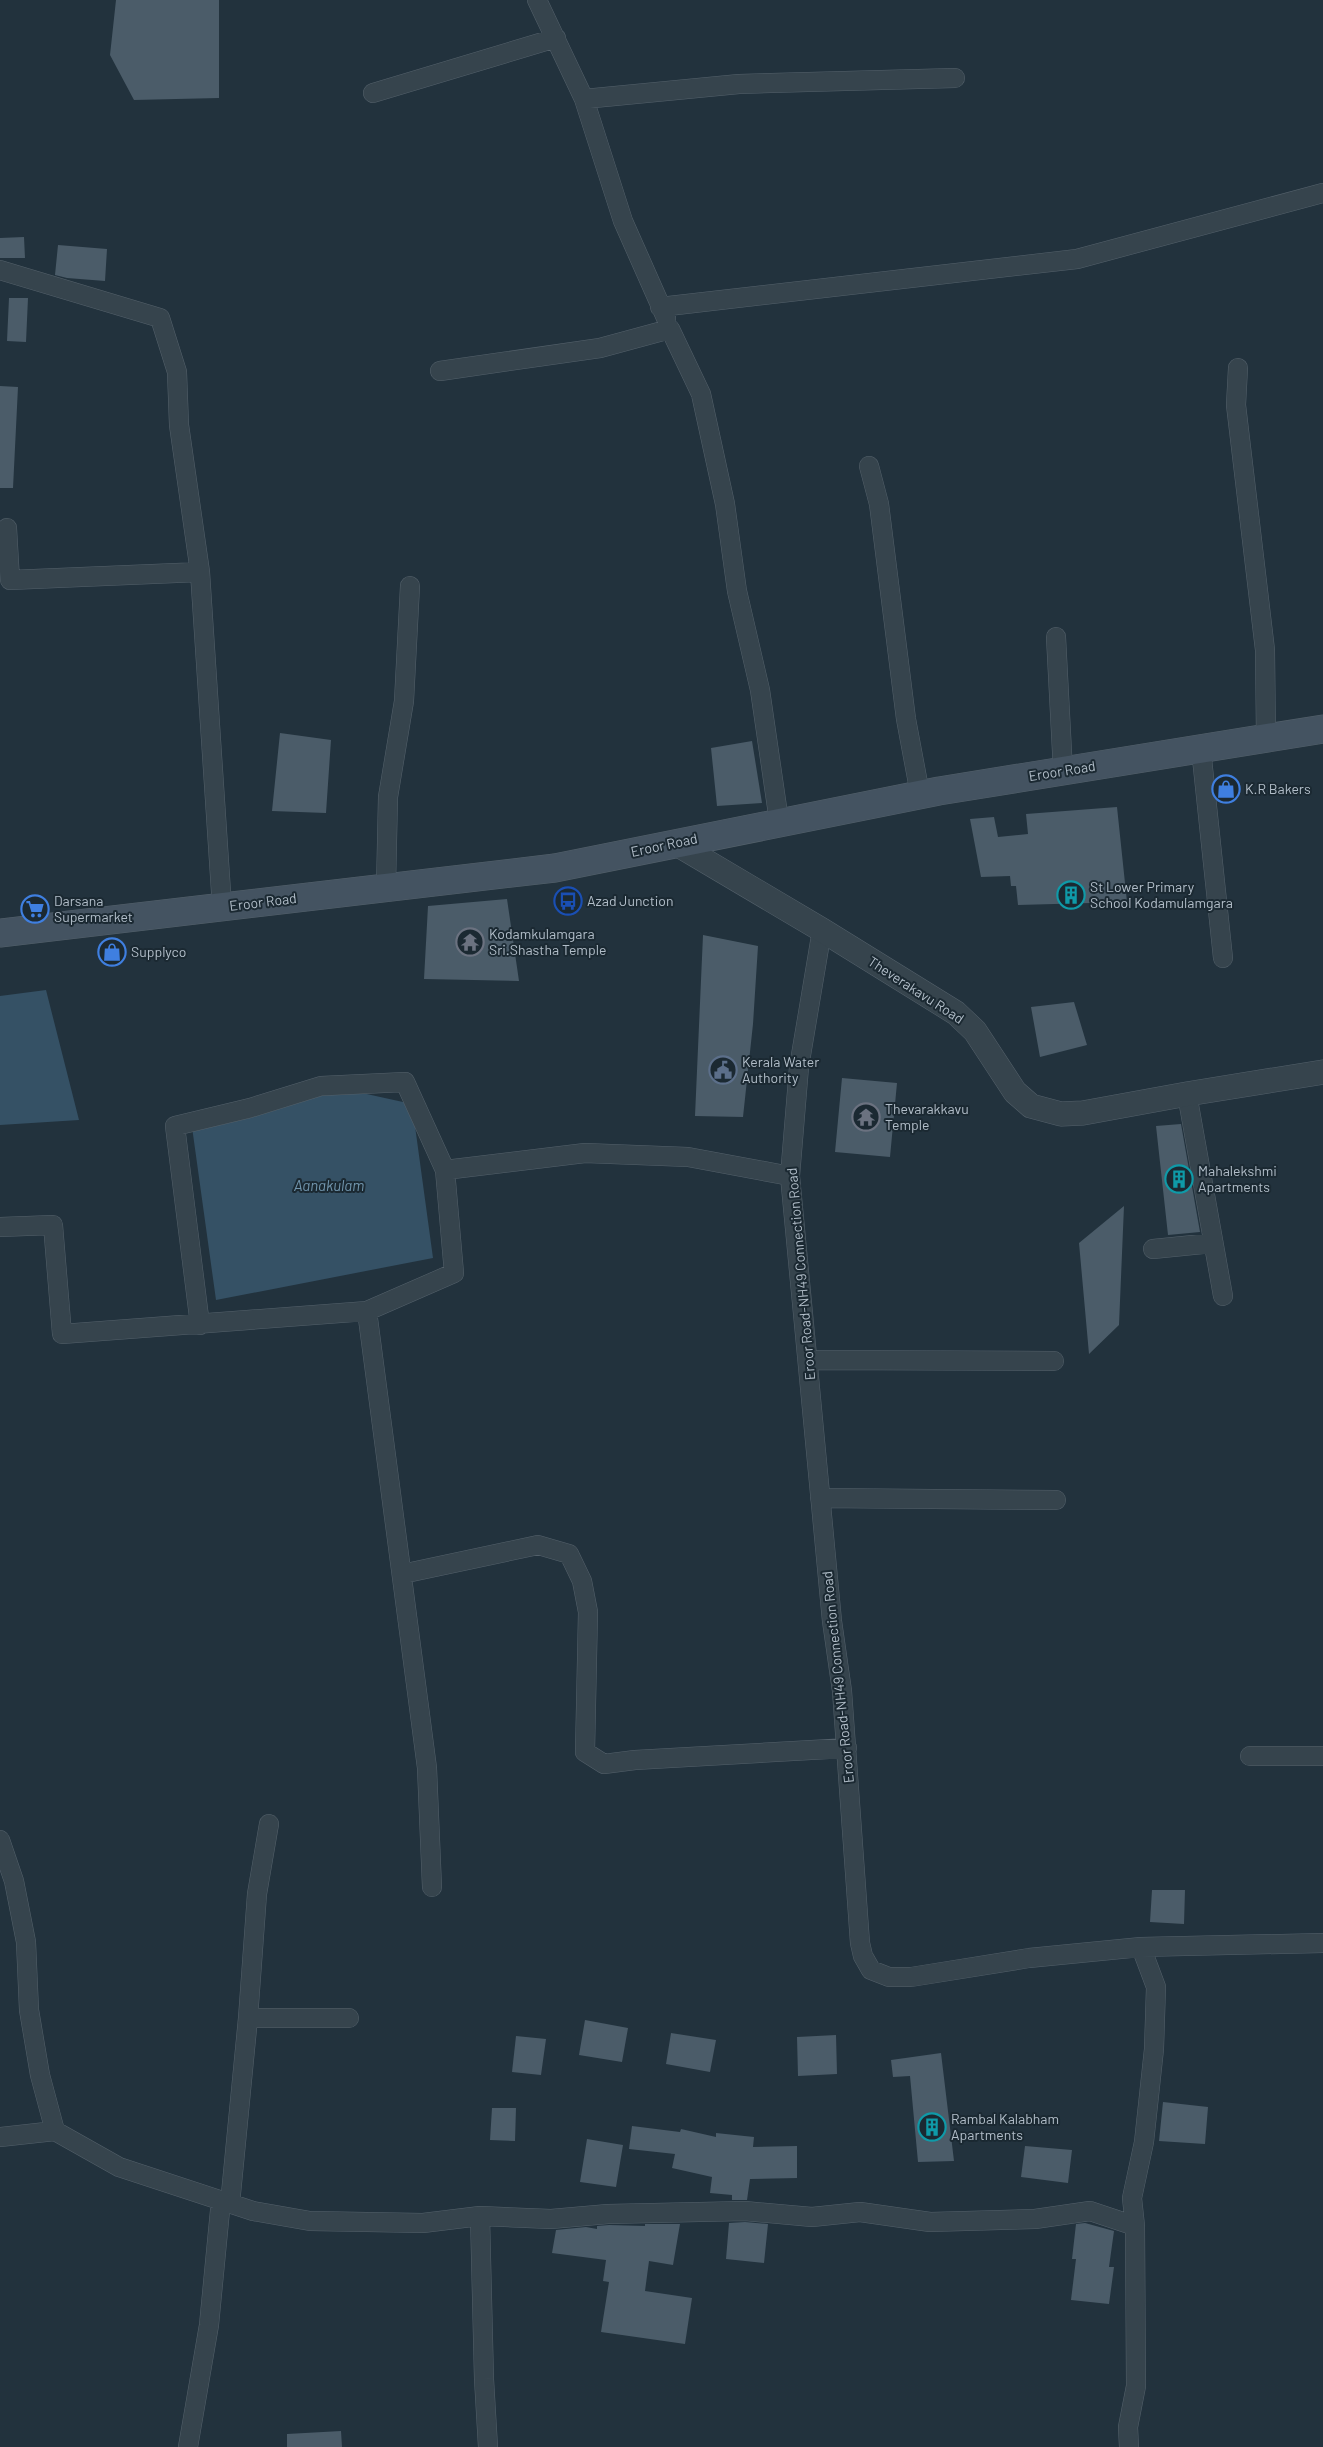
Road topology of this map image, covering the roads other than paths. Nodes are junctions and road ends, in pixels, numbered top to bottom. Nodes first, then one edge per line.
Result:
1 (537, 0) edge
2 (556, 38) junction
3 (954, 78) dead end
4 (373, 92) dead end
5 (584, 99) junction
6 (1323, 193) edge
7 (0, 270) edge
8 (660, 307) junction
9 (670, 328) junction
10 (1238, 368) dead end
11 (440, 371) dead end
12 (869, 466) dead end
13 (6, 528) dead end
14 (200, 572) junction
15 (410, 586) dead end
16 (1056, 638) dead end
17 (1323, 729) edge
18 (1266, 738) junction
19 (1200, 749) junction
20 (1062, 771) junction
21 (920, 794) junction
22 (779, 821) junction
23 (675, 843) junction
24 (386, 887) junction
25 (222, 907) junction
26 (822, 930) junction
27 (0, 933) edge
28 (1222, 958) dead end
29 (1323, 1072) edge
30 (1187, 1094) junction
31 (445, 1170) junction
32 (790, 1176) junction
33 (0, 1227) edge
34 (1213, 1243) junction
35 (1153, 1249) dead end
36 (1223, 1296) dead end
37 (367, 1311) junction
38 (200, 1325) junction
39 (808, 1360) junction
40 (1054, 1361) dead end
41 (820, 1498) junction
42 (1056, 1500) dead end
43 (402, 1574) junction
44 (846, 1748) junction
45 (1250, 1756) dead end
46 (1323, 1756) edge
47 (269, 1824) dead end
48 (0, 1840) edge
49 (432, 1887) dead end
50 (1323, 1943) edge
51 (1141, 1947) junction
52 (248, 2018) junction
53 (349, 2018) dead end
54 (55, 2131) junction
55 (0, 2136) edge
56 (226, 2202) junction
57 (480, 2216) junction
58 (1135, 2226) junction
59 (188, 2447) edge
60 (488, 2447) edge
61 (1129, 2447) edge

1 - 2 street
2 - 4 street
2 - 5 street
3 - 5 street
5 - 8 street
6 - 8 street
7 - 14 street
8 - 9 street
9 - 11 street
9 - 22 street
10 - 18 street
12 - 21 street
13 - 14 street
14 - 25 street
15 - 24 street
16 - 20 street
17 - 18 main road, Eroor Road
18 - 19 main road, Eroor Road
19 - 20 main road, Eroor Road
19 - 28 street
20 - 21 main road, Eroor Road
21 - 22 main road, Eroor Road
22 - 23 main road, Eroor Road
23 - 24 main road, Eroor Road
23 - 26 street, Theverakavu Road
24 - 25 main road, Eroor Road
25 - 27 main road, Eroor Road
26 - 30 street, Theverakavu Road
26 - 32 street, Eroor Road-NH49 Connection Road
29 - 30 street, Theverakavu Road
30 - 34 street
31 - 32 street
31 - 37 street
31 - 38 street
32 - 39 street, Eroor Road-NH49 Connection Road
33 - 38 street
34 - 35 street
34 - 36 street
37 - 38 street
37 - 43 street
39 - 40 street
39 - 41 street, Eroor Road-NH49 Connection Road
41 - 42 street
41 - 44 street, Eroor Road-NH49 Connection Road
43 - 44 street
43 - 49 street
44 - 51 street, Eroor Road-NH49 Connection Road
45 - 46 street
47 - 52 street
48 - 54 street
50 - 51 street, Eroor Road-NH49 Connection Road
51 - 58 street
52 - 53 street
52 - 56 street
54 - 55 street
54 - 56 street
56 - 57 street
56 - 59 street
57 - 58 street
57 - 60 street
58 - 61 street

